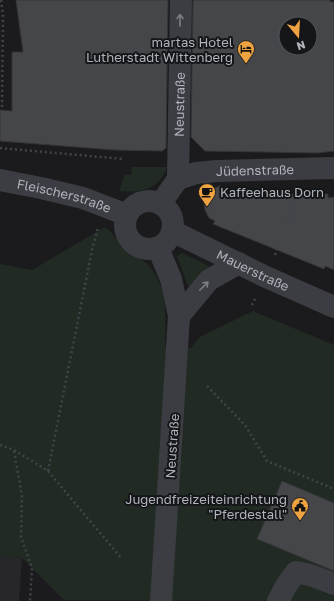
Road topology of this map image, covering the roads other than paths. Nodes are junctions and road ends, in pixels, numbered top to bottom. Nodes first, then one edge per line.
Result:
1 (181, 0) edge
2 (334, 168) edge
3 (0, 180) edge
4 (178, 180) junction
5 (161, 203) junction
6 (127, 214) junction
7 (172, 231) junction
8 (158, 248) junction
9 (239, 263) junction
10 (334, 307) edge
11 (180, 316) junction
12 (334, 584) edge
13 (161, 601) edge
14 (278, 601) edge

4 -> 1 street, Neustraße
2 - 4 street, Jüdenstraße
3 - 6 street, Fleischerstraße
4 - 5 street
5 - 6 street
5 - 7 street
6 - 8 street
7 - 8 street
7 - 9 street, Mauerstraße
8 - 11 street, Neustraße
9 - 10 street, Mauerstraße
11 -> 9 street
11 - 13 street, Neustraße
12 - 14 street

